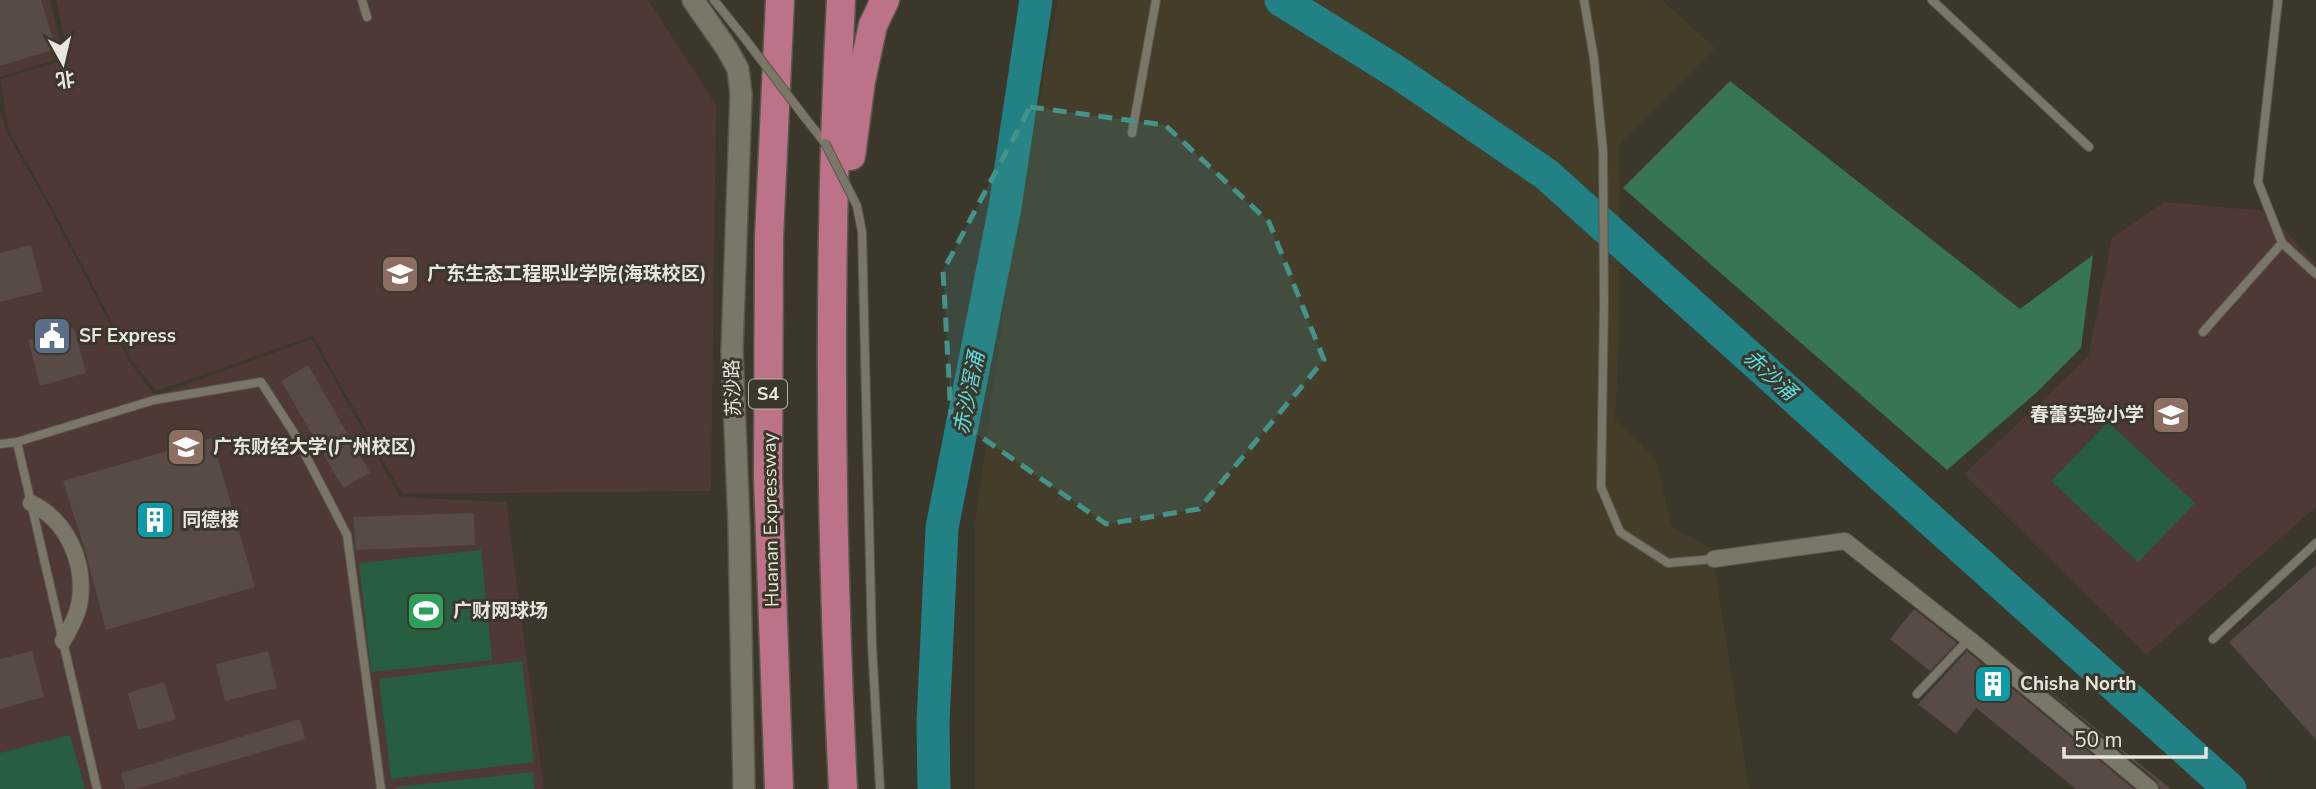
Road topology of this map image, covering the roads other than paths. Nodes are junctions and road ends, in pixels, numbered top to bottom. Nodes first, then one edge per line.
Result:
1 (362, 0) edge
2 (693, 0) edge
3 (780, 0) edge
4 (841, 0) edge
5 (885, 0) edge
6 (1156, 0) edge
7 (1584, 0) edge
8 (1932, 0) edge
9 (2278, 0) edge
10 (717, 3) edge
11 (367, 17) dead end
12 (1132, 133) dead end
13 (2089, 147) dead end
14 (2282, 243) junction
15 (2316, 274) edge
16 (832, 291) junction
17 (2203, 332) dead end
18 (17, 442) junction
19 (0, 444) edge
20 (31, 503) junction
21 (2316, 543) edge
22 (1714, 559) joint
23 (1969, 639) junction
24 (2213, 639) dead end
25 (63, 641) junction
26 (1917, 694) dead end
27 (2140, 784) edge
28 (97, 789) edge
29 (381, 789) edge
30 (744, 789) edge
31 (779, 789) edge
32 (843, 789) edge
33 (880, 789) edge

1 - 11 lane
2 - 30 street, 苏沙路
3 - 31 highway, Huanan Expressway / S4
4 - 16 highway
5 - 16 highway
6 - 12 lane
7 - 22 lane
8 - 13 lane
9 - 14 lane
10 - 33 lane, bridge
14 - 15 lane
14 - 17 lane
16 - 32 highway
18 - 19 lane
18 - 20 lane
18 - 29 lane
20 - 25 lane
20 - 25 street
21 - 24 lane
22 - 23 street
23 - 26 lane
23 - 27 street
25 - 28 lane

